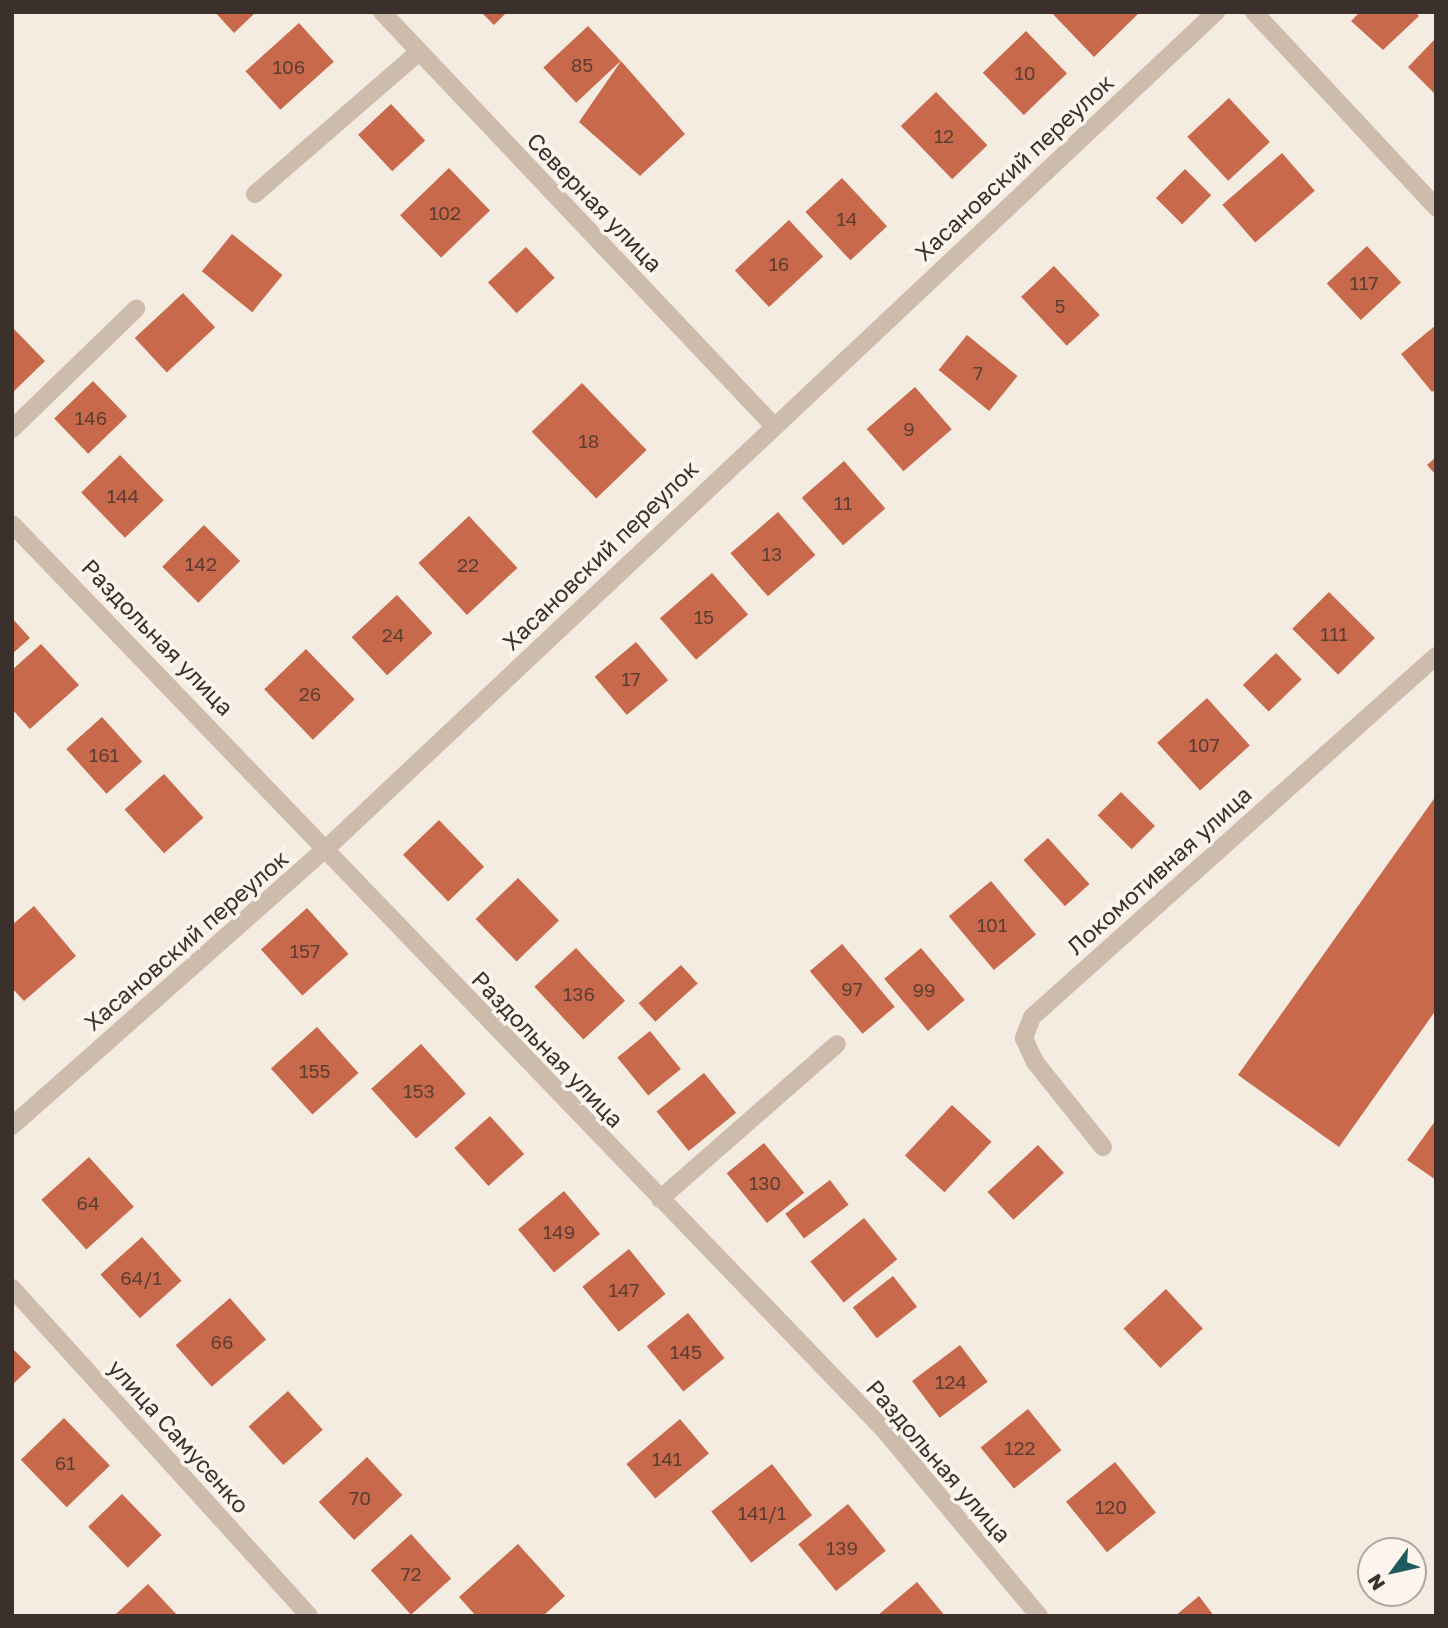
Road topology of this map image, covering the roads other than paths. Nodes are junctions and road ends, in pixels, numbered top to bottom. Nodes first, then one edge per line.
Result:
1 (382, 12) edge
2 (1216, 12) edge
3 (1254, 12) edge
4 (419, 52) junction
5 (255, 194) dead end
6 (1436, 207) edge
7 (136, 309) dead end
8 (773, 425) junction
9 (12, 429) edge
10 (12, 524) edge
11 (1436, 656) edge
12 (329, 846) junction
13 (837, 1044) dead end
14 (12, 1126) edge
15 (1103, 1147) dead end
16 (660, 1199) junction
17 (12, 1288) edge
18 (309, 1616) edge
19 (1039, 1616) edge

1 - 4 street, Северная улица
2 - 8 street, Хасановский переулок
3 - 6 street
4 - 5 street
4 - 8 street, Северная улица
7 - 9 street
8 - 12 street, Хасановский переулок
10 - 12 street, Раздольная улица
11 - 15 street, Локомотивная улица
12 - 14 street, Хасановский переулок
12 - 16 street, Раздольная улица
13 - 16 street
16 - 19 street, Раздольная улица
17 - 18 street, улица Самусенко

